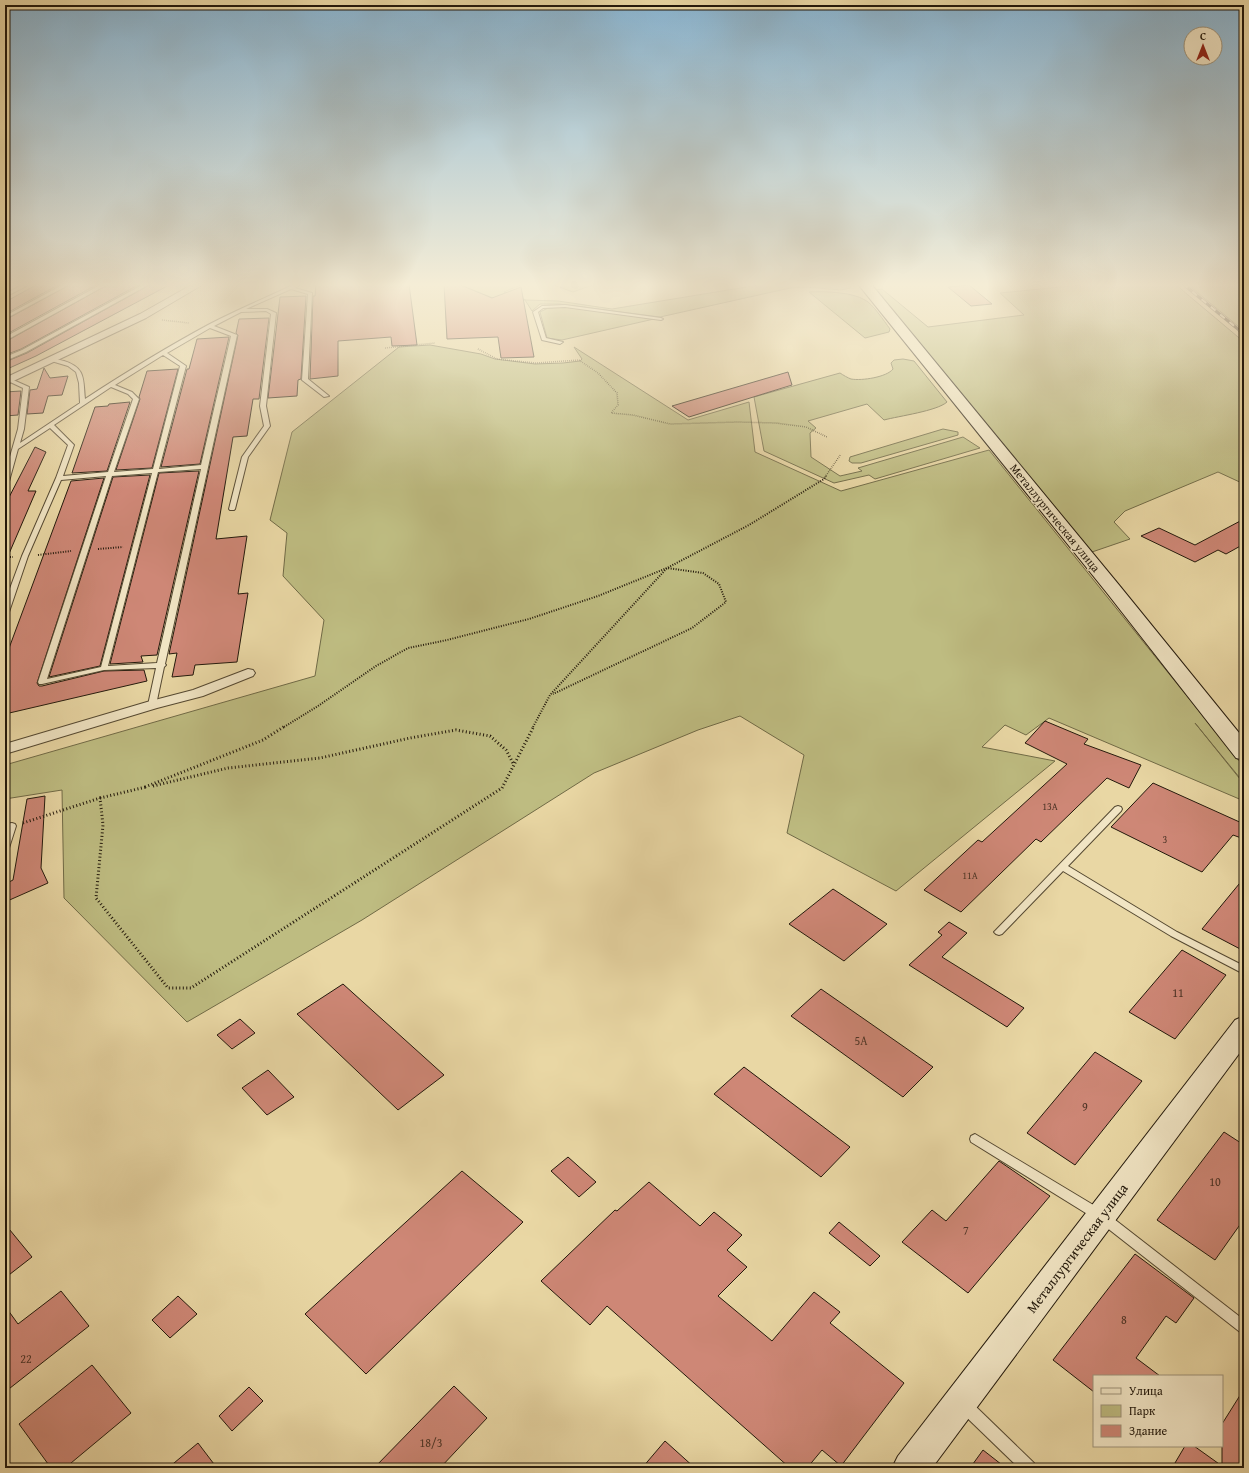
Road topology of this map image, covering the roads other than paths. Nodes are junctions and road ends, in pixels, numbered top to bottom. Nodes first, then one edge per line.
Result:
1 (22, 353) edge
2 (64, 353) edge
3 (164, 353) joint
4 (230, 353) edge
5 (269, 353) edge
6 (307, 353) edge
7 (920, 353) edge
8 (50, 359) junction
9 (5, 360) edge
10 (7, 381) edge
11 (110, 385) junction
12 (326, 396) dead end
13 (83, 403) junction
14 (50, 425) junction
15 (16, 448) junction
16 (204, 467) junction
17 (156, 471) junction
18 (110, 474) junction
19 (60, 478) junction
20 (5, 485) edge
21 (232, 509) dead end
22 (5, 612) edge
23 (162, 665) junction
24 (104, 668) junction
25 (248, 673) dead end
26 (152, 704) junction
27 (5, 749) edge
28 (1244, 753) edge
29 (1118, 809) dead end
30 (8, 827) edge
31 (5, 848) edge
32 (1062, 866) junction
33 (1000, 932) dead end
34 (1244, 970) edge
35 (1244, 1027) edge
36 (975, 1139) dead end
37 (1101, 1216) junction
38 (1244, 1328) edge
39 (960, 1402) junction
40 (910, 1468) edge
41 (1029, 1468) edge

1 - 9 lane
2 - 8 street
3 - 11 lane
3 - 17 lane
4 - 16 lane
5 - 21 lane
6 - 12 lane
7 - 28 street, Металлургическая улица
8 - 10 street
8 - 13 lane
10 - 15 lane
11 - 13 lane
11 - 18 lane
13 - 14 lane
14 - 15 lane
14 - 19 lane
15 - 20 lane
16 - 17 lane
16 - 23 lane
17 - 18 lane
17 - 24 lane
18 - 19 lane
18 - 24 lane
19 - 22 lane
23 - 24 lane
23 - 26 lane
25 - 26 street
26 - 27 street
29 - 32 lane
30 - 31 lane
32 - 33 lane
32 - 34 lane
35 - 37 street, Металлургическая улица
36 - 37 lane
37 - 38 lane
37 - 39 street, Металлургическая улица
39 - 40 street, Металлургическая улица
39 - 41 lane

